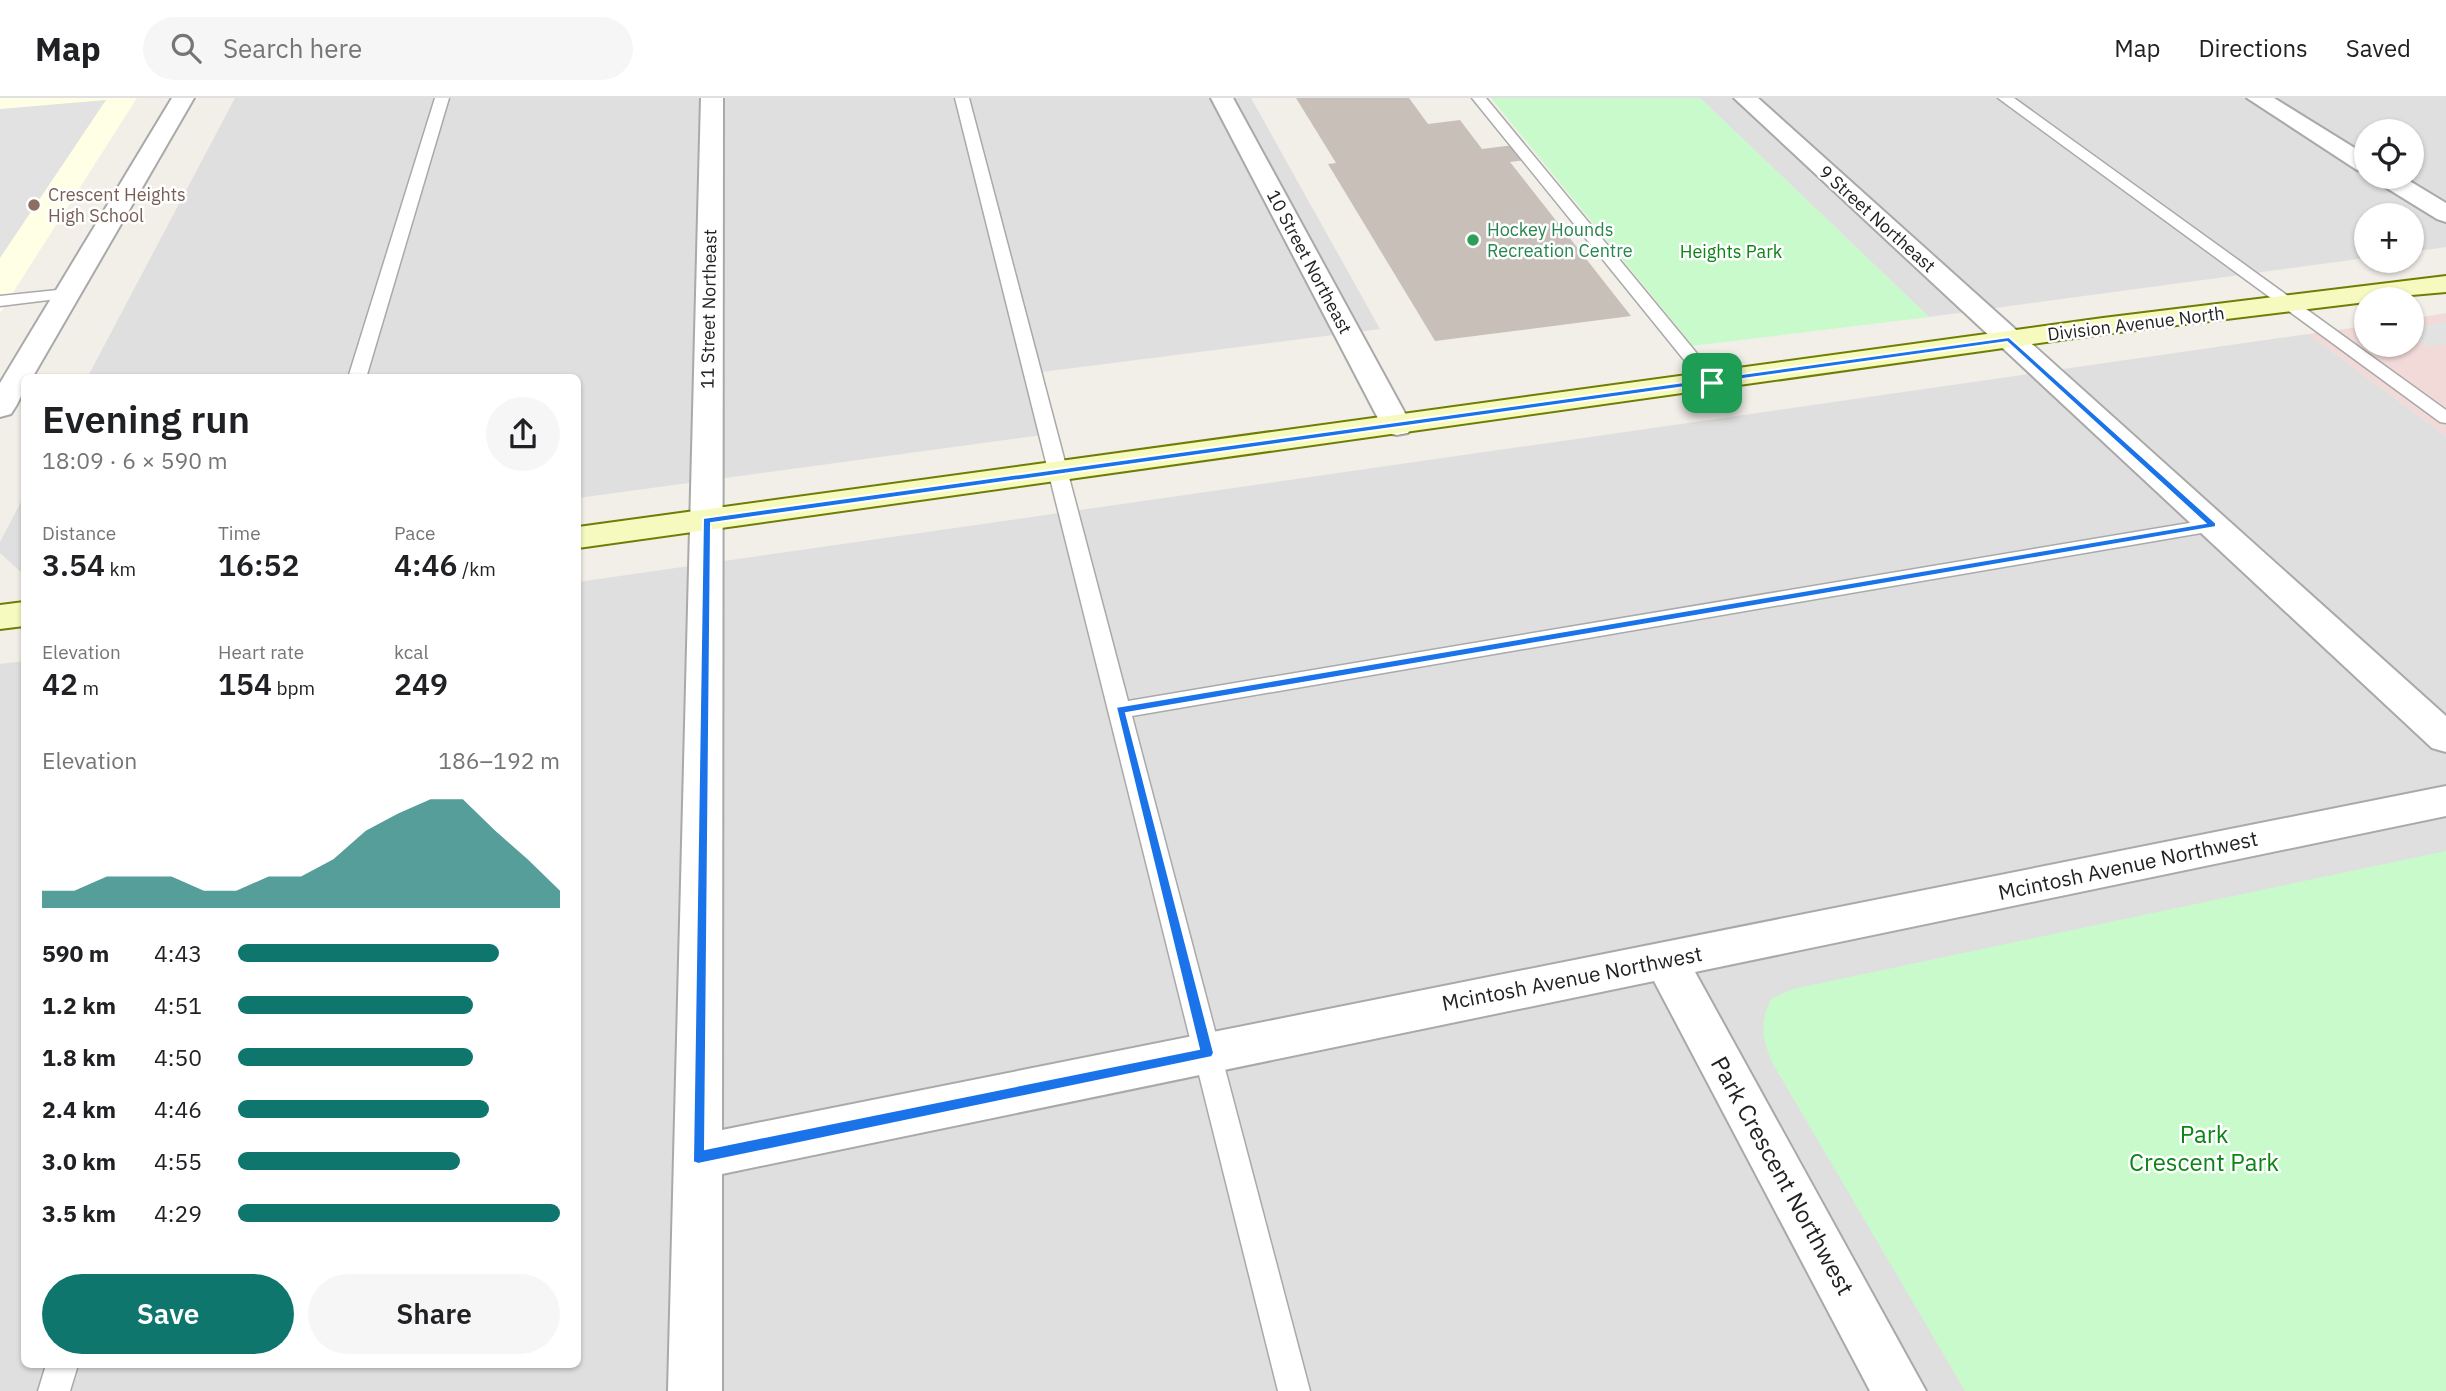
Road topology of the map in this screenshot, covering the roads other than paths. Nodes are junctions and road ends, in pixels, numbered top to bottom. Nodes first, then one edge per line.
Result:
1 (183, 98) edge
2 (442, 98) edge
3 (712, 98) edge
4 (962, 98) edge
5 (1222, 98) edge
6 (1479, 98) edge
7 (1745, 98) edge
8 (2005, 98) edge
9 (2258, 98) edge
10 (2354, 158) edge
11 (2405, 189) edge
12 (2446, 214) edge
13 (2446, 284) edge
14 (67, 294) junction
15 (0, 301) edge
16 (2290, 305) junction
17 (2009, 340) junction
18 (358, 374) edge
19 (1712, 383) junction
20 (0, 408) edge
21 (2446, 418) edge
22 (1397, 426) junction
23 (1059, 472) junction
24 (706, 520) junction
25 (2213, 525) junction
26 (581, 538) edge
27 (21, 614) edge
28 (0, 617) edge
29 (1119, 710) junction
30 (2446, 738) edge
31 (2446, 801) edge
32 (1665, 960) junction
33 (1207, 1053) junction
34 (698, 1157) junction
35 (61, 1368) edge
36 (54, 1391) edge
37 (695, 1391) edge
38 (1294, 1391) edge
39 (1899, 1391) edge

1 - 14 street
2 - 18 lane
3 - 24 street, 11 Street Northeast
4 - 23 lane
5 - 22 street, 10 Street Northeast
6 - 19 lane
7 - 17 street, 9 Street Northeast
8 - 16 lane
9 - 10 street
11 - 12 street
13 - 16 main road, Division Avenue North
14 - 15 lane
14 - 20 street
16 - 17 main road, Division Avenue North
16 - 21 lane
17 - 19 main road, Division Avenue North
17 - 25 street, 9 Street Northeast
19 - 22 main road, Division Avenue North
22 - 23 main road, Division Avenue North
23 - 24 main road, Division Avenue North
23 - 29 lane
24 - 26 main road, Division Avenue North
24 - 34 street, 11 Street Northeast
25 - 29 lane
25 - 30 street, 9 Street Northeast
27 - 28 main road
29 - 33 lane
31 - 32 street, Mcintosh Avenue Northwest
32 - 33 street, Mcintosh Avenue Northwest
32 - 39 street, Park Crescent Northwest
33 - 34 street, Mcintosh Avenue Northwest
33 - 38 lane
34 - 37 street, 11 Street Northeast
35 - 36 lane

